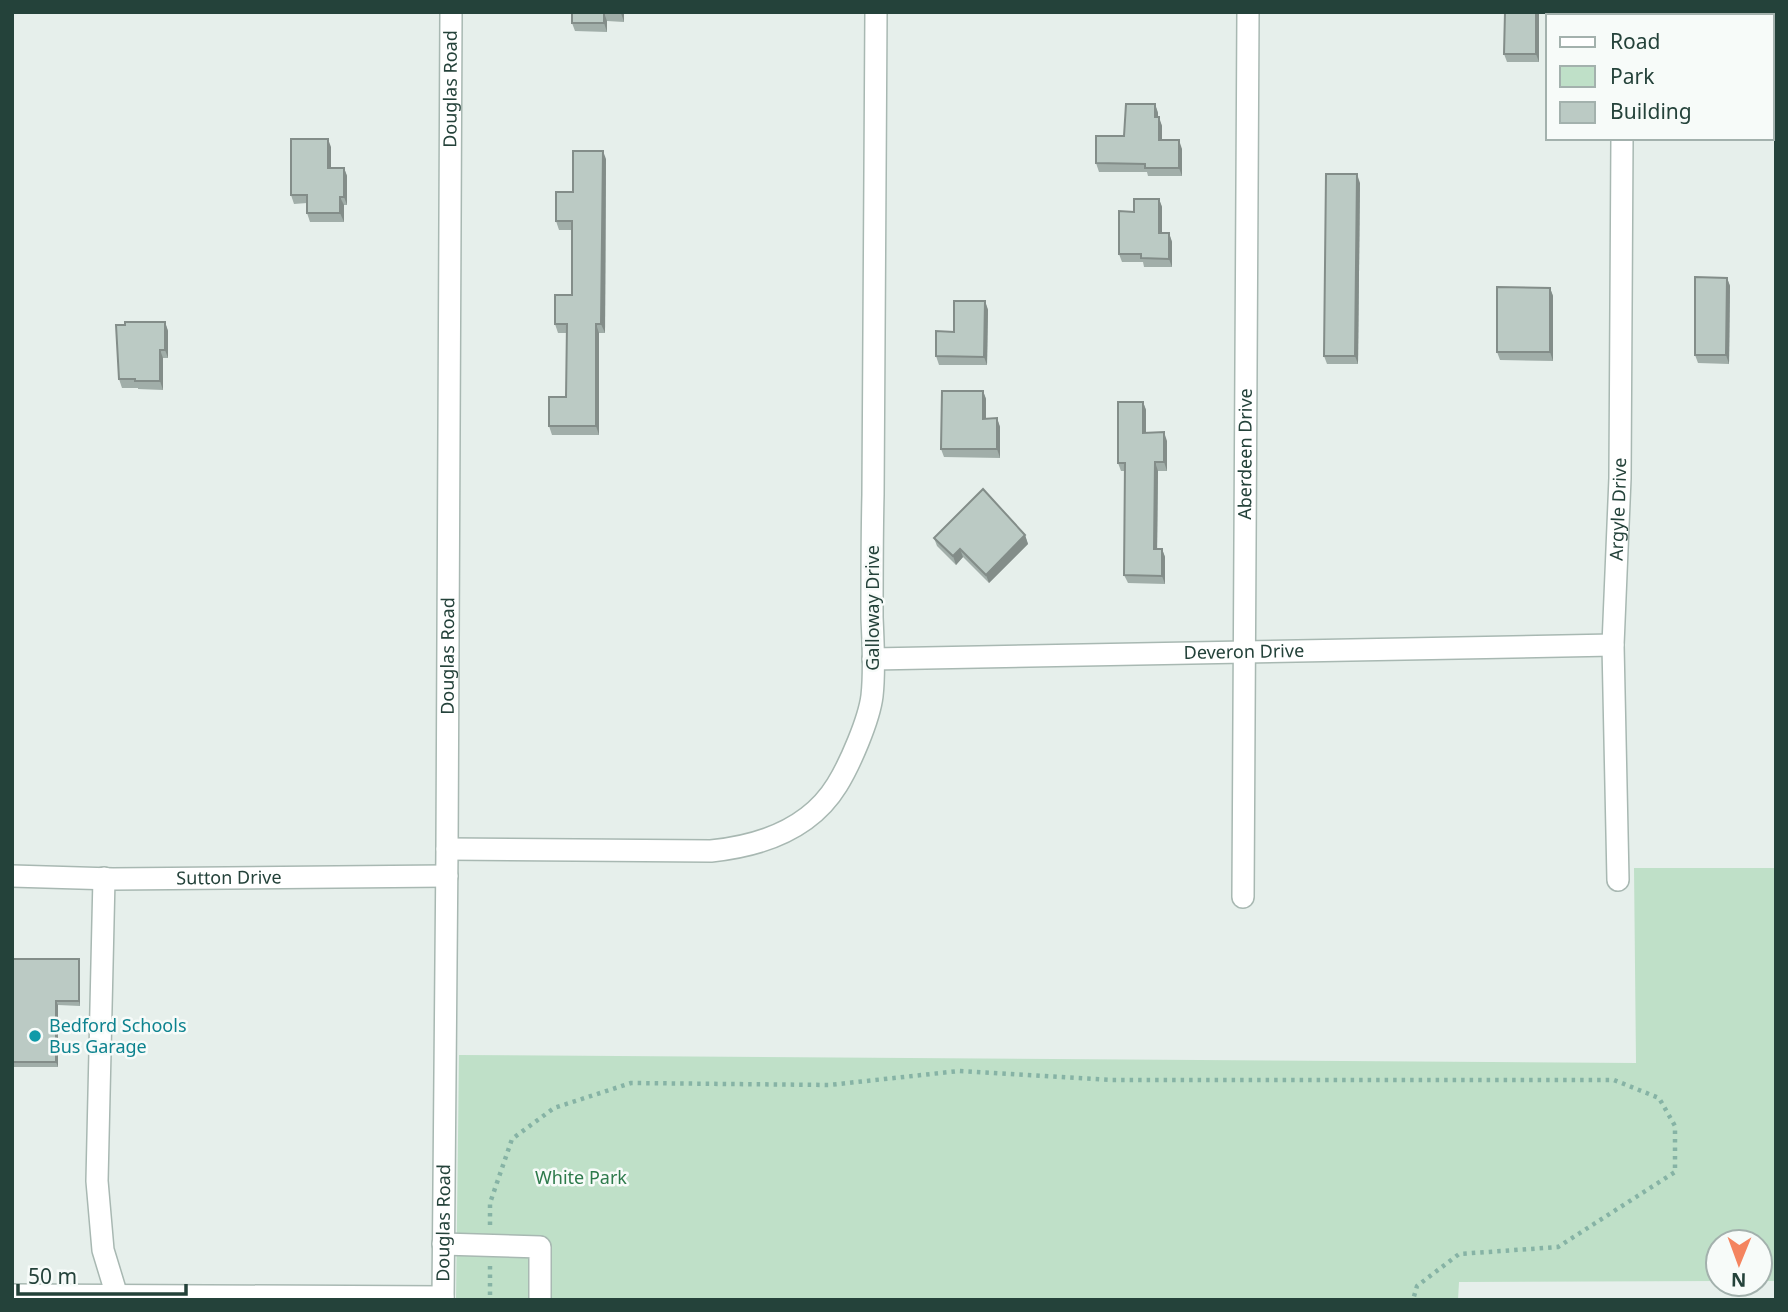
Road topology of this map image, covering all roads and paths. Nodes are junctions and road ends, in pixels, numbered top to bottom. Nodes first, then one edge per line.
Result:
1 (451, 12) edge
2 (876, 12) edge
3 (1248, 12) edge
4 (1622, 140) edge
5 (1613, 645) junction
6 (1244, 652) junction
7 (873, 659) junction
8 (447, 849) junction
9 (12, 876) edge
10 (447, 876) junction
11 (104, 878) junction
12 (1618, 880) dead end
13 (1243, 897) dead end
14 (490, 1203) dead end
15 (443, 1244) junction
16 (12, 1295) edge
17 (117, 1296) junction
18 (443, 1298) edge
19 (540, 1300) edge
20 (1413, 1300) edge

1 - 8 street, Douglas Road
2 - 7 street, Galloway Drive
3 - 6 street, Aberdeen Drive
4 - 5 street, Argyle Drive
5 - 6 street, Deveron Drive
5 - 12 street, Argyle Drive
6 - 7 street, Deveron Drive
6 - 13 street, Aberdeen Drive
7 - 8 street, Galloway Drive
8 - 10 street, Douglas Road
9 - 11 street, Sutton Drive
10 - 11 street, Sutton Drive
10 - 15 street, Douglas Road
11 - 17 street
14 - 20 path
15 - 18 street, Douglas Road
15 - 19 street
16 - 17 street
17 - 18 street

